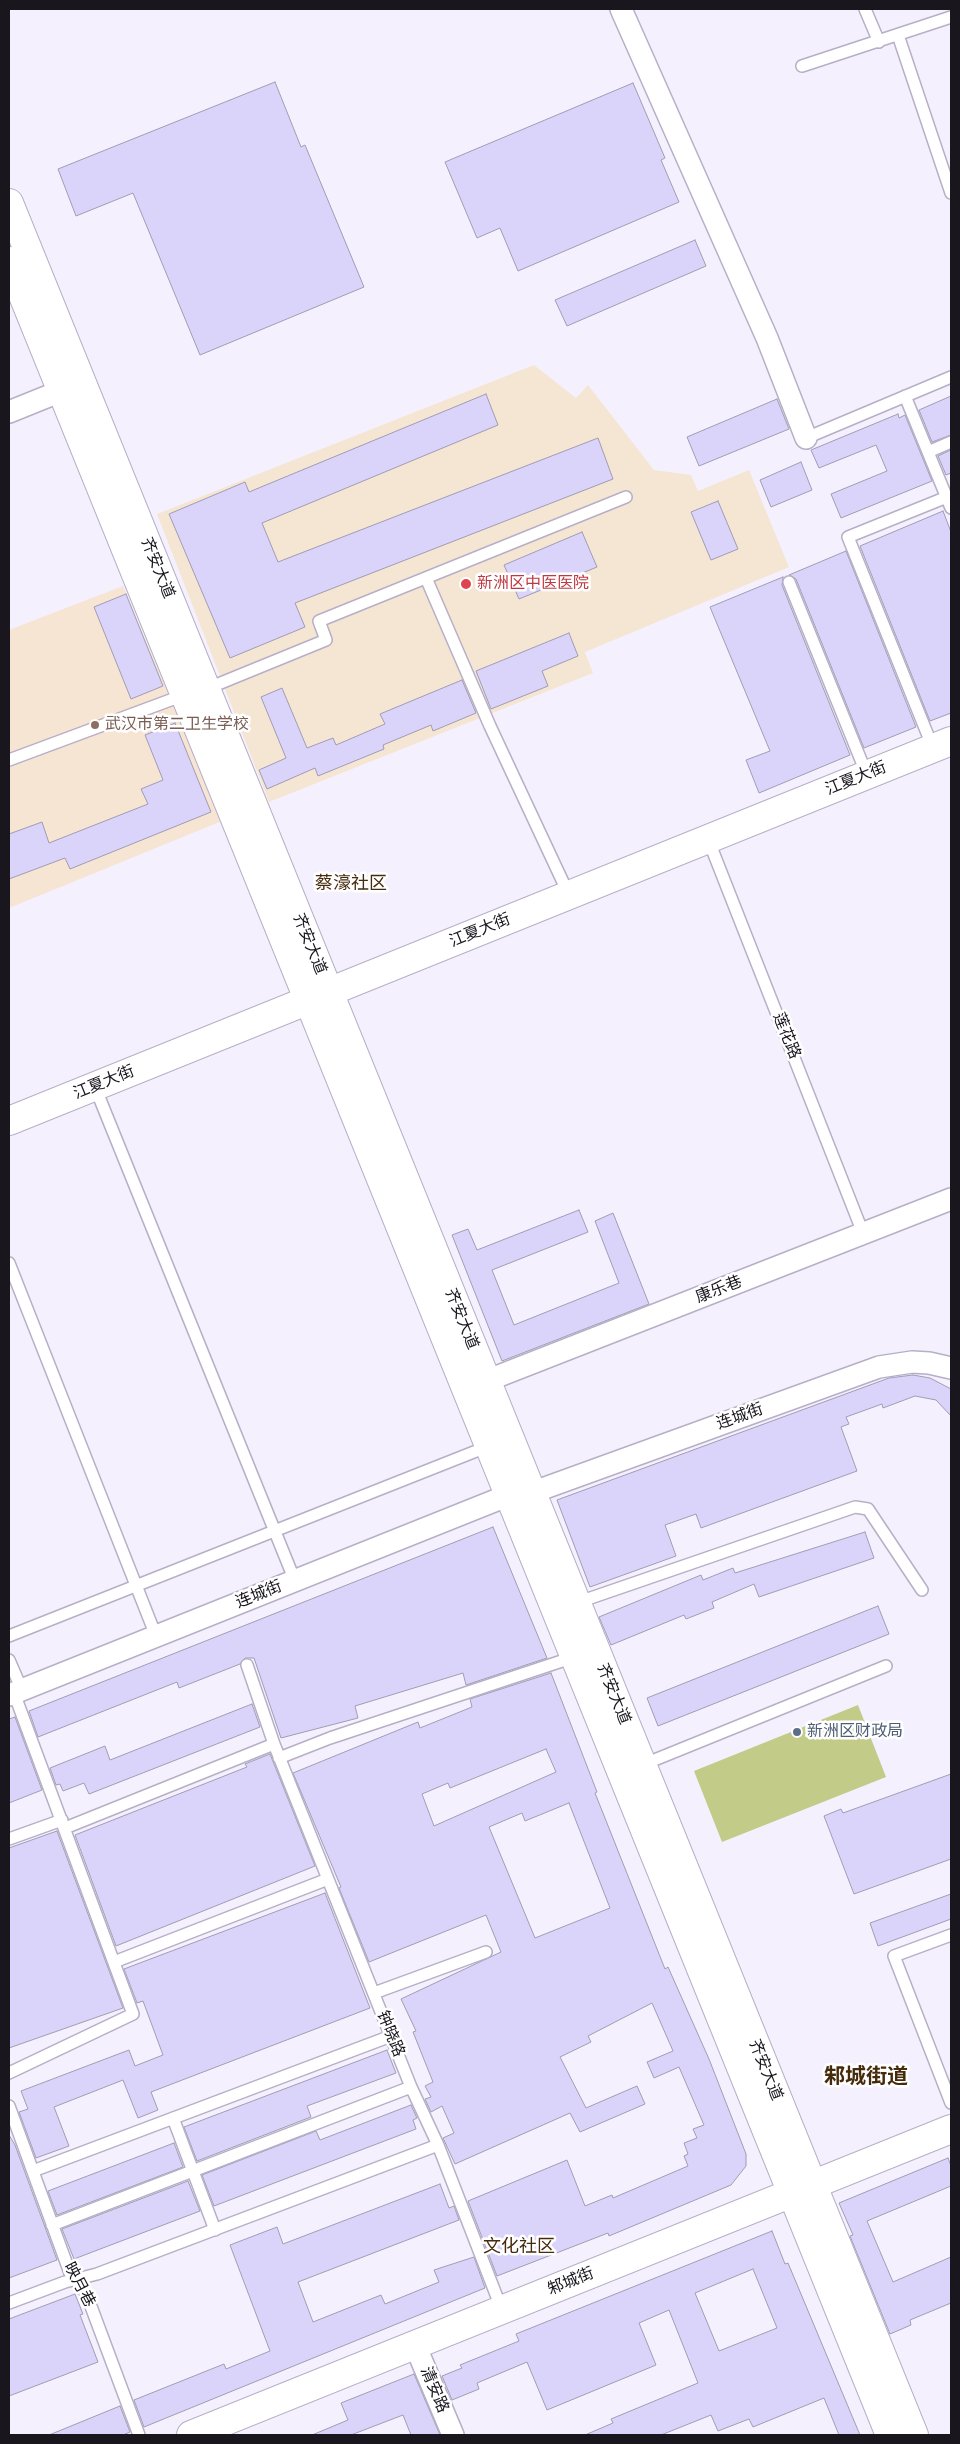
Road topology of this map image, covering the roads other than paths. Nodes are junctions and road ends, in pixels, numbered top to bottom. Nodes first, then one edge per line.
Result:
1 (621, 9) edge
2 (865, 9) edge
3 (951, 17) edge
4 (898, 35) junction
5 (878, 42) junction
6 (802, 66) dead end
7 (951, 193) edge
8 (9, 203) edge
9 (9, 262) edge
10 (951, 377) edge
11 (61, 391) junction
12 (905, 396) junction
13 (9, 412) edge
14 (806, 438) joint
15 (951, 442) edge
16 (928, 452) junction
17 (626, 497) dead end
18 (949, 501) edge
19 (426, 578) junction
20 (789, 582) dead end
21 (195, 692) junction
22 (942, 745) edge
23 (9, 760) edge
24 (866, 775) junction
25 (708, 839) junction
26 (569, 895) junction
27 (318, 996) junction
28 (94, 1087) junction
29 (9, 1121) edge
30 (951, 1199) edge
31 (864, 1233) junction
32 (9, 1263) edge
33 (951, 1368) edge
34 (486, 1381) junction
35 (489, 1446) junction
36 (520, 1494) junction
37 (274, 1531) junction
38 (294, 1581) junction
39 (136, 1586) junction
40 (922, 1590) dead end
41 (576, 1603) junction
42 (9, 1636) edge
43 (156, 1636) junction
44 (574, 1657) junction
45 (9, 1660) edge
46 (247, 1665) dead end
47 (886, 1666) dead end
48 (15, 1693) edge
49 (274, 1744) junction
50 (279, 1758) junction
51 (642, 1765) junction
52 (63, 1824) junction
53 (9, 1839) edge
54 (328, 1879) junction
55 (951, 1935) edge
56 (486, 1952) dead end
57 (114, 1962) junction
58 (374, 1994) junction
59 (391, 2036) junction
60 (9, 2073) edge
61 (411, 2087) junction
62 (951, 2102) edge
63 (9, 2106) edge
64 (173, 2118) junction
65 (951, 2129) edge
66 (438, 2145) junction
67 (32, 2171) junction
68 (193, 2171) junction
69 (802, 2189) junction
70 (52, 2225) junction
71 (215, 2230) junction
72 (75, 2279) junction
73 (9, 2303) edge
74 (502, 2310) junction
75 (415, 2345) junction
76 (139, 2435) edge
77 (190, 2435) edge
78 (453, 2435) edge
79 (890, 2435) edge
80 (914, 2435) edge

1 - 14 street
2 - 5 lane
3 - 4 lane
4 - 5 lane
4 - 7 lane
5 - 6 lane
8 - 21 main road, 齐安大道
9 - 11 main road, 齐安大道
10 - 12 lane
11 - 13 street
11 - 21 main road, 齐安大道
12 - 14 lane
12 - 16 lane
15 - 16 lane
16 - 18 lane
17 - 19 lane
18 - 22 lane
19 - 21 lane
19 - 26 lane
20 - 24 lane
21 - 23 lane
21 - 27 main road, 齐安大道
22 - 24 main road, 江夏大街
24 - 25 main road, 江夏大街
25 - 26 main road, 江夏大街
25 - 31 lane, 莲花路
26 - 27 main road, 江夏大街
27 - 28 main road, 江夏大街
27 - 34 main road, 齐安大道
27 - 35 main road, 齐安大道
28 - 29 main road, 江夏大街
28 - 37 lane
30 - 31 street, 康乐巷
31 - 34 street, 康乐巷
32 - 39 lane
33 - 36 street, 连城街
34 - 36 main road, 齐安大道
35 - 36 main road, 齐安大道
35 - 37 lane
36 - 38 street, 连城街
36 - 41 main road, 齐安大道
36 - 44 main road, 齐安大道
37 - 38 lane
37 - 39 lane
38 - 43 street, 连城街
39 - 42 lane
39 - 43 lane
40 - 41 lane
41 - 51 main road, 齐安大道
43 - 48 street, 连城街
44 - 50 lane
44 - 69 main road, 齐安大道
45 - 48 lane
46 - 49 lane, 钟晓路
47 - 51 lane
48 - 52 lane
49 - 50 lane, 钟晓路
49 - 52 lane
50 - 54 lane, 钟晓路
51 - 69 main road, 齐安大道
52 - 53 lane
52 - 57 lane
54 - 57 lane
54 - 58 lane, 钟晓路
55 - 62 lane
56 - 58 lane
57 - 60 lane
58 - 59 lane, 钟晓路
59 - 61 lane, 钟晓路
59 - 64 lane
61 - 66 lane, 钟晓路
61 - 68 lane
63 - 67 lane, 映月巷
64 - 67 lane
64 - 68 lane
65 - 69 main road, 邾城街
66 - 71 lane
66 - 74 lane, 钟晓路
67 - 70 lane, 映月巷
68 - 70 lane
68 - 71 lane
69 - 74 main road, 邾城街
69 - 79 main road, 齐安大道
69 - 80 main road, 齐安大道
70 - 72 lane, 映月巷
71 - 72 lane
72 - 73 lane
72 - 76 lane, 映月巷
74 - 75 main road, 邾城街
75 - 77 main road, 邾城街
75 - 78 street, 清安路

